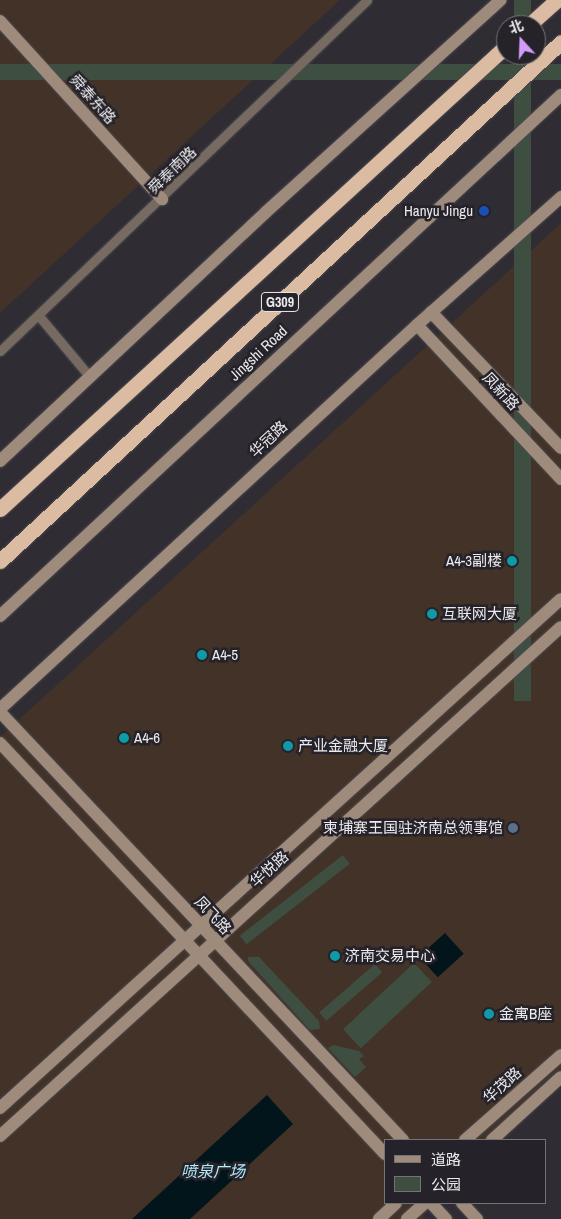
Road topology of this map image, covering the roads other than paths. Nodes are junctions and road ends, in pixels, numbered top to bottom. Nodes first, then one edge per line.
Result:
1 (501, 0) edge
2 (557, 0) edge
3 (362, 2) edge
4 (540, 15) edge
5 (0, 21) edge
6 (561, 42) edge
7 (496, 55) edge
8 (561, 95) edge
9 (561, 197) edge
10 (162, 199) junction
11 (431, 312) junction
12 (40, 316) junction
13 (417, 325) junction
14 (0, 351) edge
15 (90, 377) junction
16 (561, 448) edge
17 (0, 461) edge
18 (561, 479) edge
19 (0, 509) edge
20 (0, 561) edge
21 (561, 599) edge
22 (0, 616) edge
23 (561, 627) edge
24 (0, 710) edge
25 (0, 743) edge
26 (202, 927) junction
27 (185, 941) junction
28 (215, 941) junction
29 (199, 955) junction
30 (561, 1055) edge
31 (561, 1077) edge
32 (0, 1108) edge
33 (0, 1136) edge
34 (402, 1139) edge
35 (466, 1139) edge
36 (493, 1139) edge
37 (384, 1153) edge
38 (395, 1204) edge
39 (424, 1204) edge
40 (432, 1204) edge
41 (463, 1204) edge
42 (379, 1219) edge
43 (407, 1219) edge
44 (446, 1219) edge
45 (477, 1219) edge

1 - 15 street
2 - 4 highway
3 - 10 street, 舜泰南路
5 - 10 street, 舜泰东路
6 - 20 highway, Jingshi Road / G309
7 - 19 highway, G309
8 - 22 street, Jingshi Road
9 - 11 street, 华冠路
10 - 12 street, 舜泰南路
11 - 13 street, 华冠路
11 - 16 street, 凤新路
12 - 14 street, 舜泰南路
12 - 15 street
13 - 18 street, 凤新路
13 - 24 street, 华冠路
15 - 17 street
21 - 26 street
23 - 28 street, 华悦路
24 - 26 street, 凤飞路
25 - 27 street
26 - 27 street
26 - 28 street, 凤飞路
27 - 29 street
27 - 32 street
28 - 29 street, 华悦路
28 - 34 street, 凤飞路
29 - 33 street, 华悦路
29 - 37 street
30 - 35 street, 华茂路
31 - 36 street
38 - 42 street
39 - 43 street
40 - 44 street
41 - 45 street

